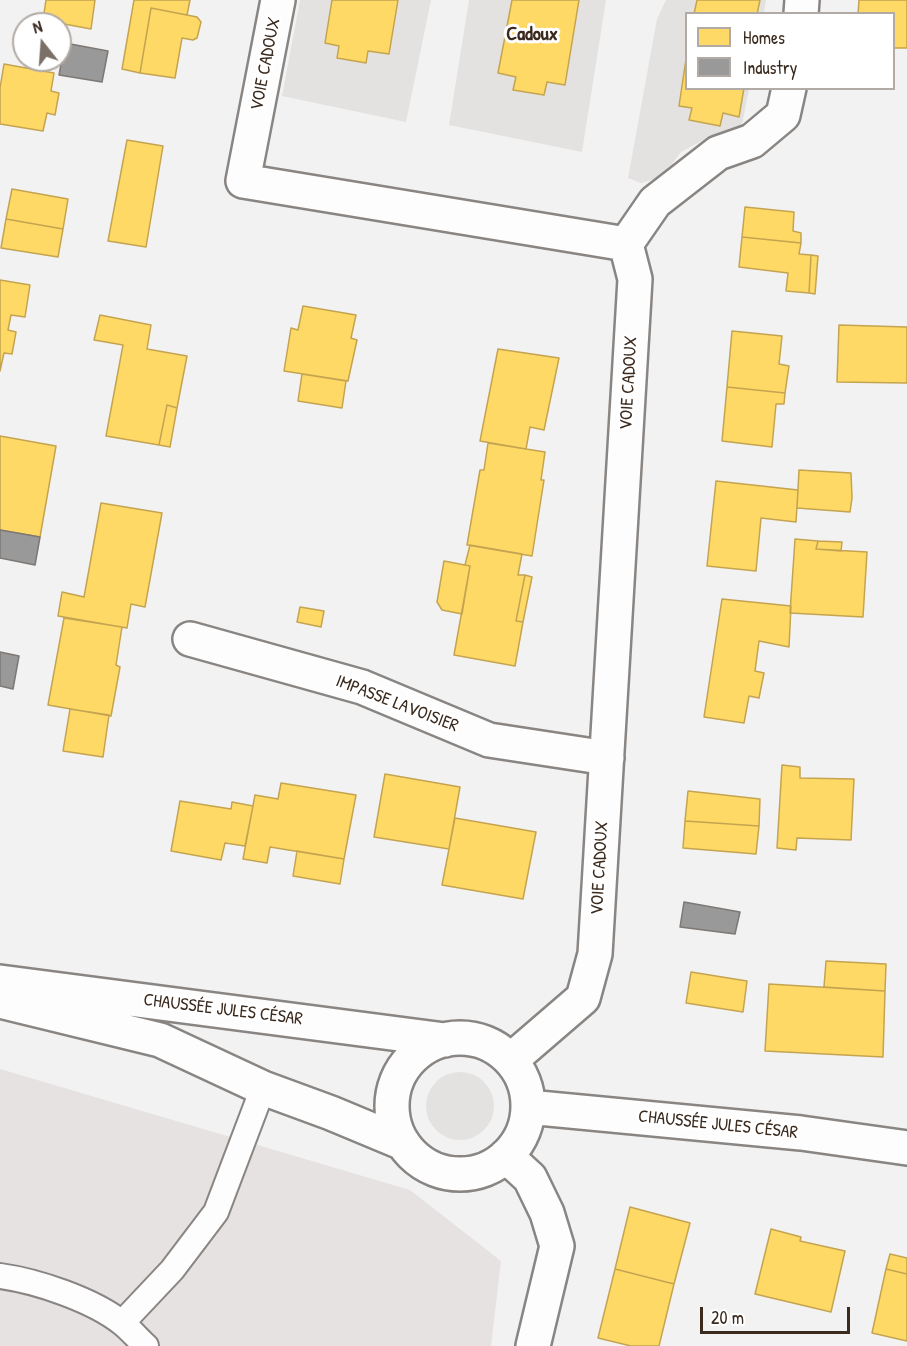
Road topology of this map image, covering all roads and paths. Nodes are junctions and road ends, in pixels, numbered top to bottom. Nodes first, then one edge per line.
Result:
1 (278, 0) edge
2 (789, 90) edge
3 (626, 244) junction
4 (190, 639) dead end
5 (607, 758) junction
6 (0, 982) edge
7 (0, 1001) edge
8 (446, 1040) junction
9 (511, 1060) junction
10 (263, 1088) junction
11 (528, 1107) junction
12 (403, 1143) junction
13 (907, 1148) edge
14 (506, 1156) junction
15 (0, 1276) edge
16 (122, 1323) junction
17 (146, 1346) edge
18 (533, 1346) edge

1 - 3 street, VOIE CADOUX
2 - 3 street
3 - 5 street, VOIE CADOUX
4 - 5 street, IMPASSE LAVOISIER
5 - 9 street, VOIE CADOUX
6 - 8 street, CHAUSSÉE JULES CÉSAR
7 - 10 street, CHAUSSÉE JULES CÉSAR
8 - 9 street
8 - 12 street
9 - 11 street
10 - 12 street, CHAUSSÉE JULES CÉSAR
10 - 16 lane
11 - 13 street, CHAUSSÉE JULES CÉSAR
11 - 14 street
12 - 14 street
14 - 18 street
15 - 16 lane
16 - 17 lane

